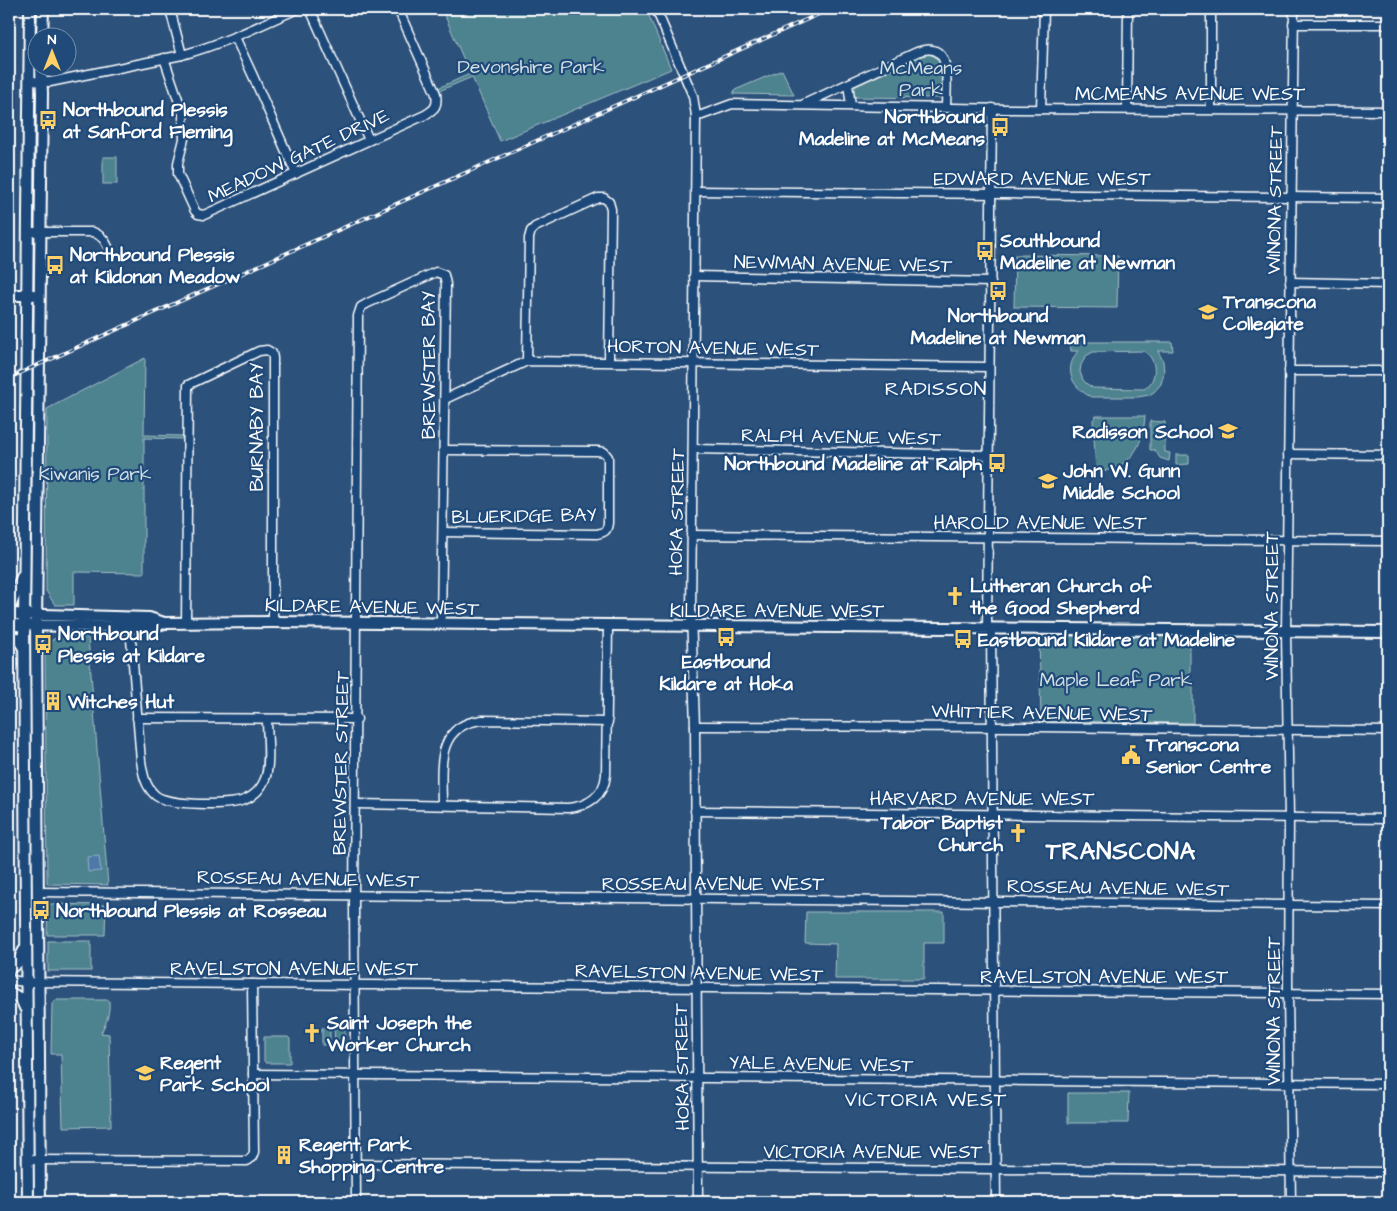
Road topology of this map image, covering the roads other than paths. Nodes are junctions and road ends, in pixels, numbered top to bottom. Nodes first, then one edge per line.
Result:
1 (30, 9) edge
2 (42, 9) edge
3 (170, 9) edge
4 (297, 9) edge
5 (310, 9) edge
6 (398, 9) edge
7 (658, 9) edge
8 (1044, 9) edge
9 (1128, 9) edge
10 (1211, 9) edge
11 (1294, 9) edge
12 (1293, 24) junction
13 (1388, 24) edge
14 (42, 28) edge
15 (234, 37) junction
16 (182, 55) junction
17 (164, 58) junction
18 (42, 78) edge
19 (30, 81) junction
20 (42, 82) junction
21 (848, 84) junction
22 (802, 105) junction
23 (851, 106) junction
24 (946, 108) junction
25 (992, 108) junction
26 (1041, 109) junction
27 (1127, 109) junction
28 (1211, 109) junction
29 (1291, 110) junction
30 (1388, 110) edge
31 (696, 116) junction
32 (368, 140) junction
33 (296, 174) junction
34 (695, 190) junction
35 (992, 195) junction
36 (1291, 196) junction
37 (1388, 198) edge
38 (28, 232) junction
39 (41, 232) junction
40 (109, 249) dead end
41 (694, 276) junction
42 (991, 282) junction
43 (1290, 282) junction
44 (1388, 284) edge
45 (9, 295) edge
46 (27, 295) junction
47 (40, 295) junction
48 (527, 361) junction
49 (609, 361) junction
50 (694, 363) junction
51 (989, 367) junction
52 (1289, 371) junction
53 (1388, 371) edge
54 (445, 399) junction
55 (693, 449) junction
56 (444, 450) junction
57 (1288, 454) junction
58 (989, 455) junction
59 (1388, 455) edge
60 (443, 532) junction
61 (692, 535) junction
62 (988, 538) junction
63 (1286, 540) junction
64 (1388, 541) edge
65 (24, 571) junction
66 (9, 609) edge
67 (9, 614) edge
68 (24, 620) junction
69 (36, 620) junction
70 (273, 622) junction
71 (165, 623) junction
72 (186, 623) junction
73 (357, 624) junction
74 (441, 624) junction
75 (9, 625) edge
76 (608, 626) junction
77 (130, 627) junction
78 (692, 627) junction
79 (989, 629) junction
80 (1286, 632) junction
81 (1388, 632) edge
82 (9, 635) edge
83 (24, 648) junction
84 (137, 718) junction
85 (267, 719) junction
86 (357, 719) junction
87 (608, 722) junction
88 (695, 726) junction
89 (991, 727) junction
90 (1288, 730) junction
91 (1388, 731) edge
92 (356, 804) junction
93 (442, 806) junction
94 (695, 811) junction
95 (993, 814) junction
96 (1289, 817) junction
97 (1388, 819) edge
98 (38, 892) junction
99 (354, 895) junction
100 (695, 899) junction
101 (994, 902) junction
102 (1288, 905) junction
103 (1388, 906) edge
104 (27, 946) junction
105 (9, 969) edge
106 (9, 980) edge
107 (26, 982) junction
108 (38, 982) junction
109 (252, 984) junction
110 (355, 984) junction
111 (696, 988) junction
112 (994, 991) junction
113 (9, 992) edge
114 (1288, 993) junction
115 (1388, 994) edge
116 (26, 1011) junction
117 (253, 1074) junction
118 (356, 1075) junction
119 (697, 1078) junction
120 (996, 1081) junction
121 (1289, 1084) junction
122 (1388, 1084) edge
123 (40, 1159) junction
124 (28, 1160) junction
125 (357, 1164) junction
126 (698, 1166) junction
127 (996, 1168) junction
128 (1291, 1171) junction
129 (1388, 1172) edge
130 (28, 1202) edge
131 (40, 1202) edge
132 (356, 1202) edge
133 (698, 1202) edge
134 (996, 1202) edge
135 (1291, 1202) edge

1 - 19 main road
2 - 14 main road
3 - 16 street
4 - 15 street
5 - 32 street
6 - 32 street, MEADOW GATE DRIVE
7 - 31 street, HOKA STREET
8 - 26 street
9 - 27 street
10 - 28 street
11 - 12 street, WINONA STREET
12 - 13 street
12 - 29 street, WINONA STREET
15 - 16 street
15 - 33 street
16 - 17 street
17 - 20 street
17 - 33 street, MEADOW GATE DRIVE
18 - 20 main road
19 - 20 street
19 - 38 main road
20 - 39 main road
21 - 22 street
21 - 23 street
21 - 24 street
22 - 23 street
22 - 31 street
23 - 24 street
24 - 25 street
25 - 26 street, MCMEANS AVENUE WEST
25 - 35 street
26 - 27 street, MCMEANS AVENUE WEST
27 - 28 street, MCMEANS AVENUE WEST
28 - 29 street, MCMEANS AVENUE WEST
29 - 30 street, MCMEANS AVENUE WEST
29 - 36 street, WINONA STREET
31 - 34 street, HOKA STREET
32 - 33 street, MEADOW GATE DRIVE
34 - 35 street, EDWARD AVENUE WEST
34 - 41 street, HOKA STREET
35 - 36 street, EDWARD AVENUE WEST
35 - 42 street
36 - 37 street, EDWARD AVENUE WEST
36 - 43 street, WINONA STREET
38 - 39 street
38 - 46 main road
39 - 40 street
39 - 47 main road
41 - 42 street, NEWMAN AVENUE WEST
41 - 50 street, HOKA STREET
42 - 51 street
43 - 44 street
43 - 52 street, WINONA STREET
45 - 46 main road
46 - 47 main road
46 - 65 main road
47 - 69 main road
48 - 49 street, HORTON AVENUE WEST
48 - 49 street
48 - 54 street, HORTON AVENUE WEST
49 - 50 street, HORTON AVENUE WEST
50 - 51 street, HORTON AVENUE WEST
50 - 55 street, HOKA STREET
51 - 58 street
52 - 53 street
52 - 57 street, WINONA STREET
54 - 56 street, BREWSTER BAY
54 - 73 street, BREWSTER BAY
55 - 58 street, RALPH AVENUE WEST
55 - 61 street, HOKA STREET
56 - 60 street, BREWSTER BAY
56 - 60 street, BLUERIDGE BAY
57 - 59 street
57 - 63 street, WINONA STREET
58 - 62 street
60 - 74 street, BREWSTER BAY
61 - 62 street, HAROLD AVENUE WEST
61 - 78 street, HOKA STREET
62 - 63 street, HAROLD AVENUE WEST
62 - 79 street
63 - 64 street, HAROLD AVENUE WEST
63 - 80 street, WINONA STREET
65 - 66 main road
65 - 68 main road
67 - 68 main road
68 - 69 main road, KILDARE AVENUE WEST
68 - 75 main road
68 - 83 main road
69 - 71 main road, KILDARE AVENUE WEST
69 - 77 main road, KILDARE AVENUE WEST
69 - 98 main road
70 - 72 main road, KILDARE AVENUE WEST
70 - 72 street, BURNABY BAY
70 - 73 main road, KILDARE AVENUE WEST
71 - 72 main road, KILDARE AVENUE WEST
71 - 77 main road, KILDARE AVENUE WEST
73 - 74 main road, KILDARE AVENUE WEST
73 - 86 street, BREWSTER STREET
74 - 76 main road, KILDARE AVENUE WEST
76 - 78 main road, KILDARE AVENUE WEST
76 - 87 street
77 - 84 street
78 - 79 main road, KILDARE AVENUE WEST
78 - 88 street, HOKA STREET
79 - 80 main road, KILDARE AVENUE WEST
79 - 89 street
80 - 81 main road, KILDARE AVENUE WEST
80 - 90 street, WINONA STREET
82 - 83 main road
83 - 104 main road
84 - 85 street
84 - 85 street
85 - 86 street
86 - 92 street, BREWSTER STREET
87 - 93 street
87 - 93 street
88 - 89 street, WHITTIER AVENUE WEST
88 - 94 street, HOKA STREET
89 - 90 street, WHITTIER AVENUE WEST
89 - 95 street
90 - 91 street, WHITTIER AVENUE WEST
90 - 96 street, WINONA STREET
92 - 93 street
92 - 99 street, BREWSTER STREET
94 - 95 street, HARVARD AVENUE WEST
94 - 100 street, HOKA STREET
95 - 96 street, HARVARD AVENUE WEST
95 - 101 street
96 - 97 street, HARVARD AVENUE WEST
96 - 102 street, WINONA STREET
98 - 99 street, ROSSEAU AVENUE WEST
98 - 108 main road
99 - 100 street, ROSSEAU AVENUE WEST
99 - 110 street, BREWSTER STREET
100 - 101 street, ROSSEAU AVENUE WEST
100 - 111 street, HOKA STREET
101 - 102 street, ROSSEAU AVENUE WEST
101 - 112 street
102 - 103 street, ROSSEAU AVENUE WEST
102 - 114 street, WINONA STREET
104 - 105 main road
104 - 107 main road
106 - 107 street, RAVELSTON AVENUE WEST
107 - 108 street, RAVELSTON AVENUE WEST
107 - 116 main road
108 - 109 street, RAVELSTON AVENUE WEST
108 - 123 main road
109 - 110 street, RAVELSTON AVENUE WEST
109 - 117 street
110 - 111 street, RAVELSTON AVENUE WEST
110 - 118 street, BREWSTER STREET
111 - 112 street, RAVELSTON AVENUE WEST
111 - 119 street, HOKA STREET
112 - 114 street, RAVELSTON AVENUE WEST
112 - 120 street
113 - 116 main road
114 - 115 street, RAVELSTON AVENUE WEST
114 - 121 street, WINONA STREET
116 - 124 main road
117 - 118 street, YALE AVENUE WEST
117 - 123 street
118 - 119 street, YALE AVENUE WEST
118 - 125 street, BREWSTER STREET
119 - 120 street, YALE AVENUE WEST
119 - 126 street, HOKA STREET
120 - 121 street, YALE AVENUE WEST
120 - 127 street
121 - 122 street, YALE AVENUE WEST
121 - 128 street, WINONA STREET
123 - 124 street
123 - 131 main road
124 - 130 main road
125 - 126 street, VICTORIA AVENUE WEST
125 - 132 street, BREWSTER STREET
126 - 127 street, VICTORIA AVENUE WEST
126 - 133 street, HOKA STREET
127 - 128 street, VICTORIA AVENUE WEST
127 - 134 street
128 - 129 street, VICTORIA AVENUE WEST
128 - 135 street, WINONA STREET

